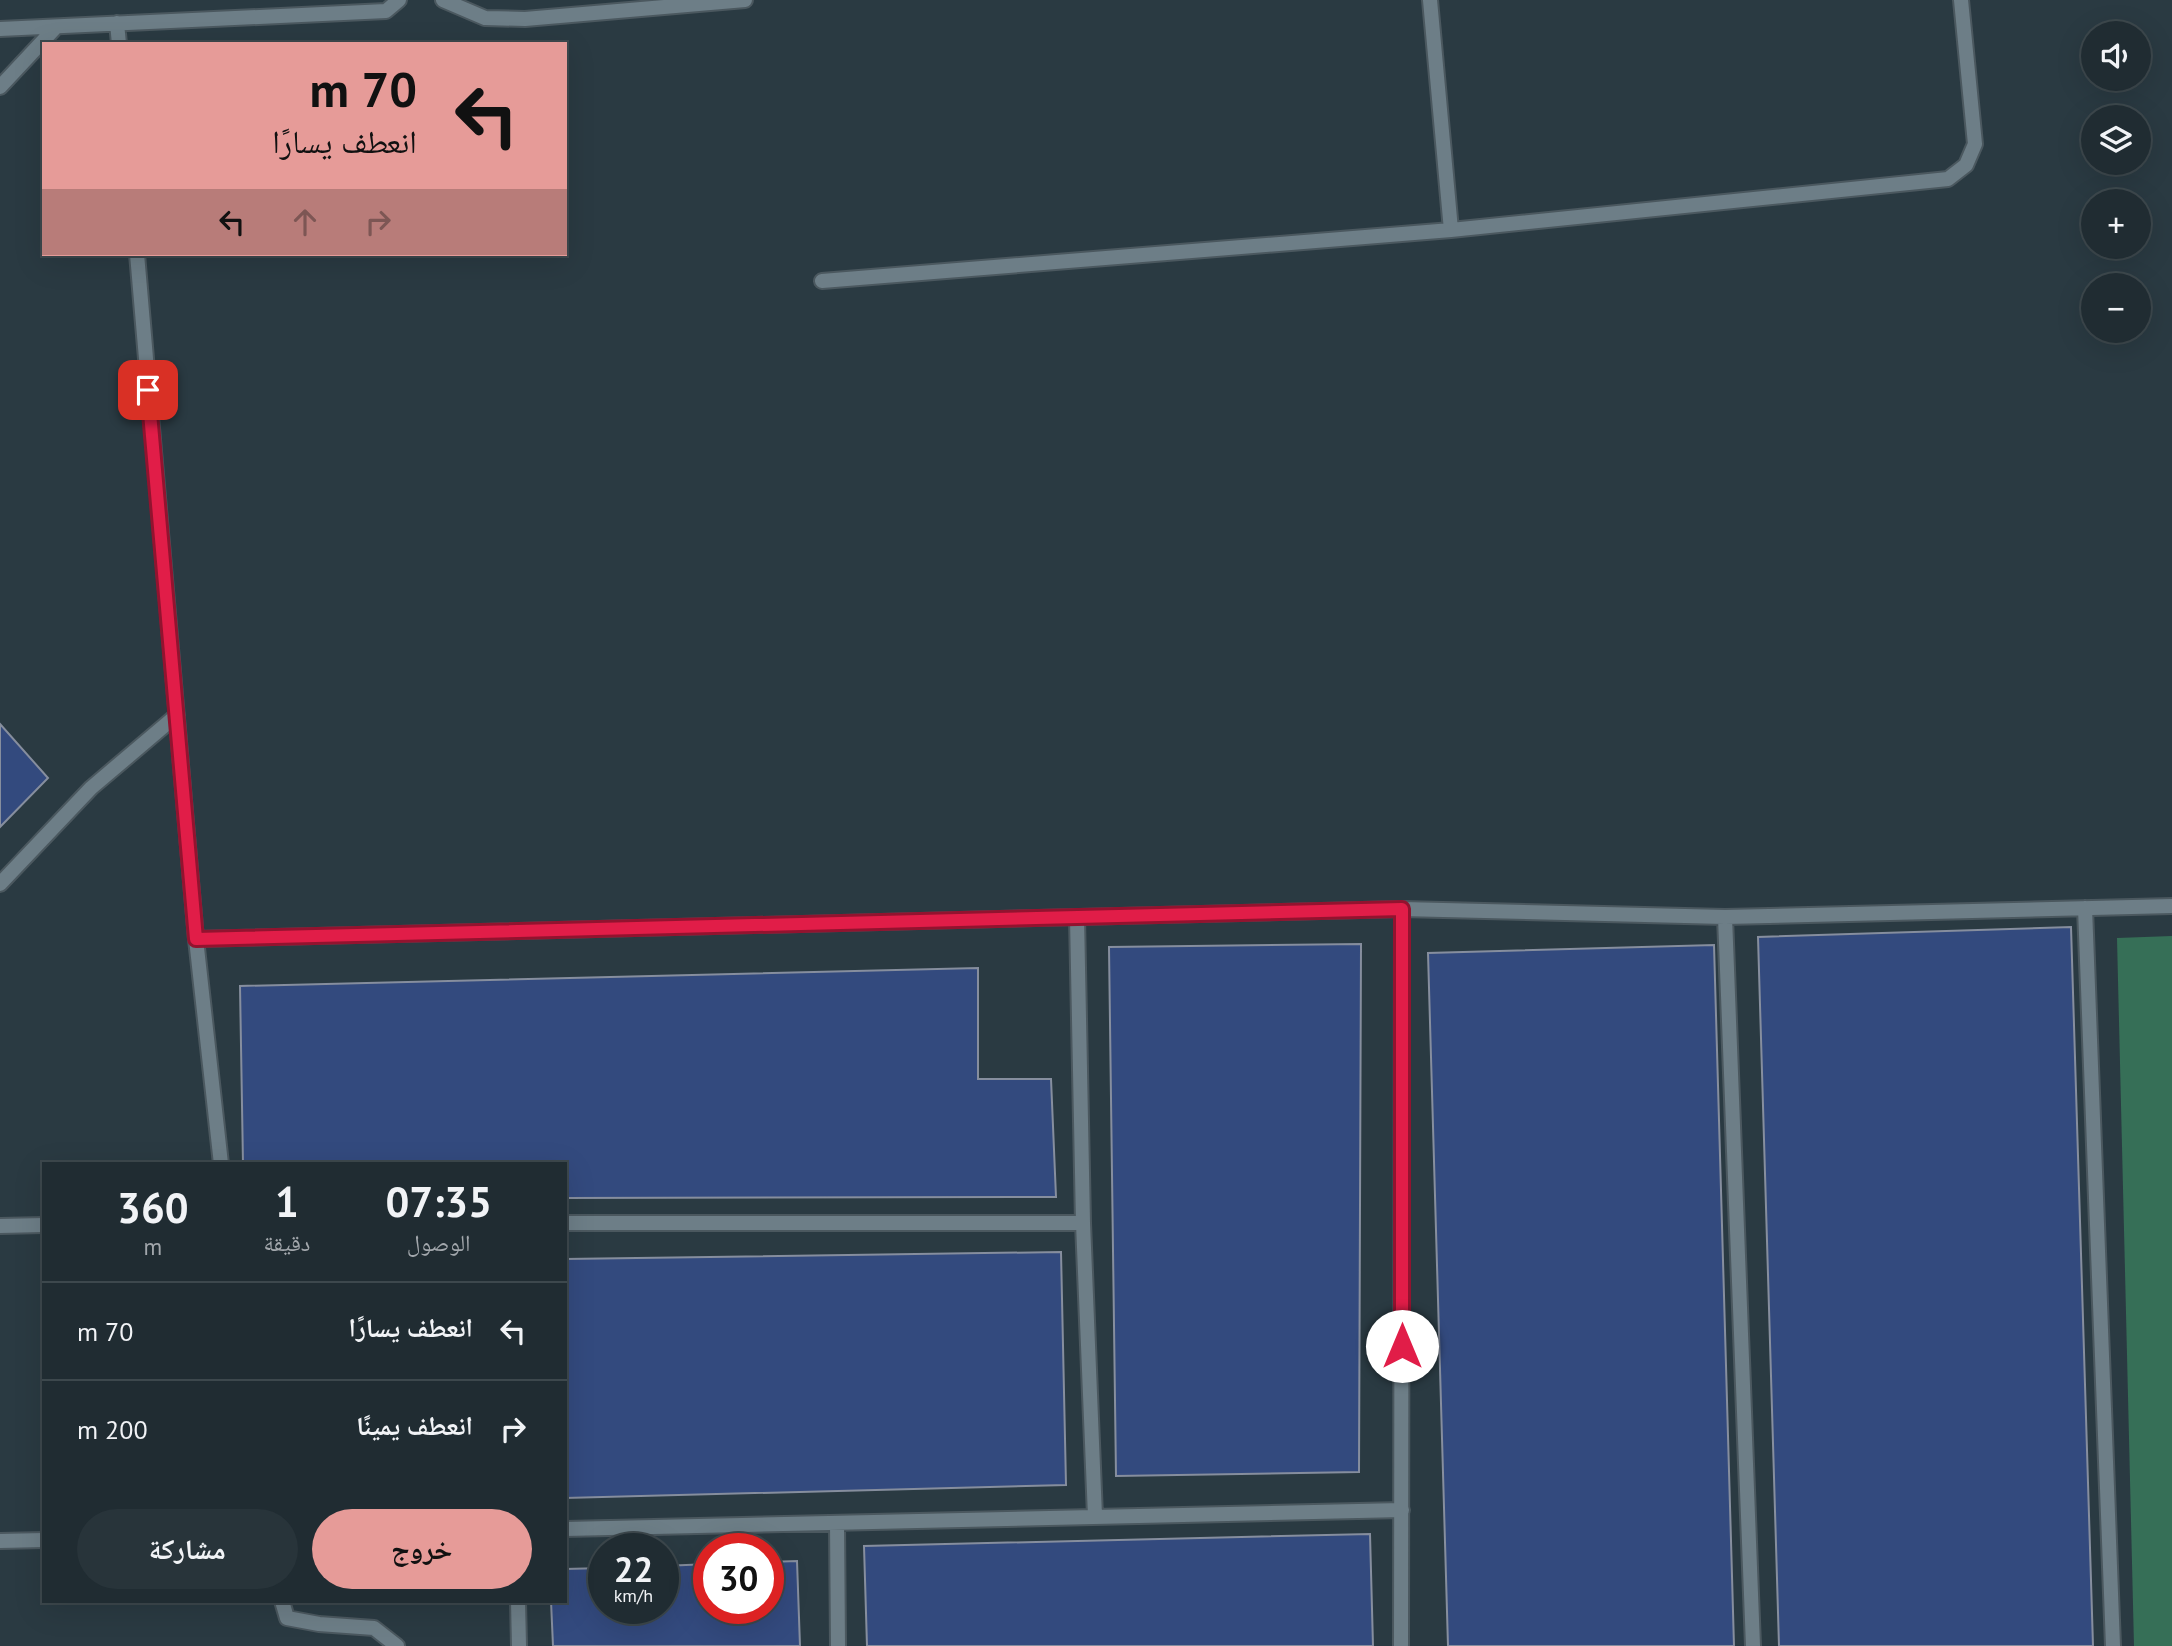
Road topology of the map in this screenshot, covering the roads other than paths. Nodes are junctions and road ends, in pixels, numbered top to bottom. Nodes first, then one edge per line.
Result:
1 (399, 0) edge
2 (443, 0) edge
3 (745, 0) edge
4 (1430, 0) edge
5 (1961, 0) edge
6 (117, 23) junction
7 (56, 27) junction
8 (0, 29) edge
9 (118, 42) edge
10 (0, 87) edge
11 (1451, 230) junction
12 (137, 256) edge
13 (822, 281) dead end
14 (177, 715) junction
15 (0, 884) edge
16 (2172, 906) edge
17 (2085, 908) junction
18 (1402, 909) junction
19 (1077, 917) junction
20 (1725, 917) junction
21 (196, 939) junction
22 (221, 1162) edge
23 (567, 1223) edge
24 (1083, 1223) junction
25 (42, 1225) edge
26 (0, 1226) edge
27 (1402, 1510) junction
28 (1095, 1516) junction
29 (837, 1523) junction
30 (567, 1529) edge
31 (42, 1540) edge
32 (0, 1541) edge
33 (283, 1603) edge
34 (518, 1603) edge
35 (397, 1646) edge
36 (519, 1646) edge
37 (838, 1646) edge
38 (1401, 1646) edge
39 (1753, 1646) edge
40 (2113, 1646) edge

1 - 6 street
2 - 3 street
4 - 11 street
5 - 11 street
6 - 7 street
6 - 9 street
7 - 8 street
7 - 10 street
11 - 13 street
12 - 14 street
14 - 15 street
14 - 21 street
16 - 17 street
17 - 20 street
17 - 40 street
18 - 19 street
18 - 20 street
18 - 27 street
19 - 21 street
19 - 24 street
20 - 39 street
21 - 22 street
23 - 24 street
24 - 28 street
25 - 26 street
27 - 28 street
27 - 38 street
28 - 29 street
29 - 30 street
29 - 37 street
31 - 32 street
33 - 35 street
34 - 36 street

